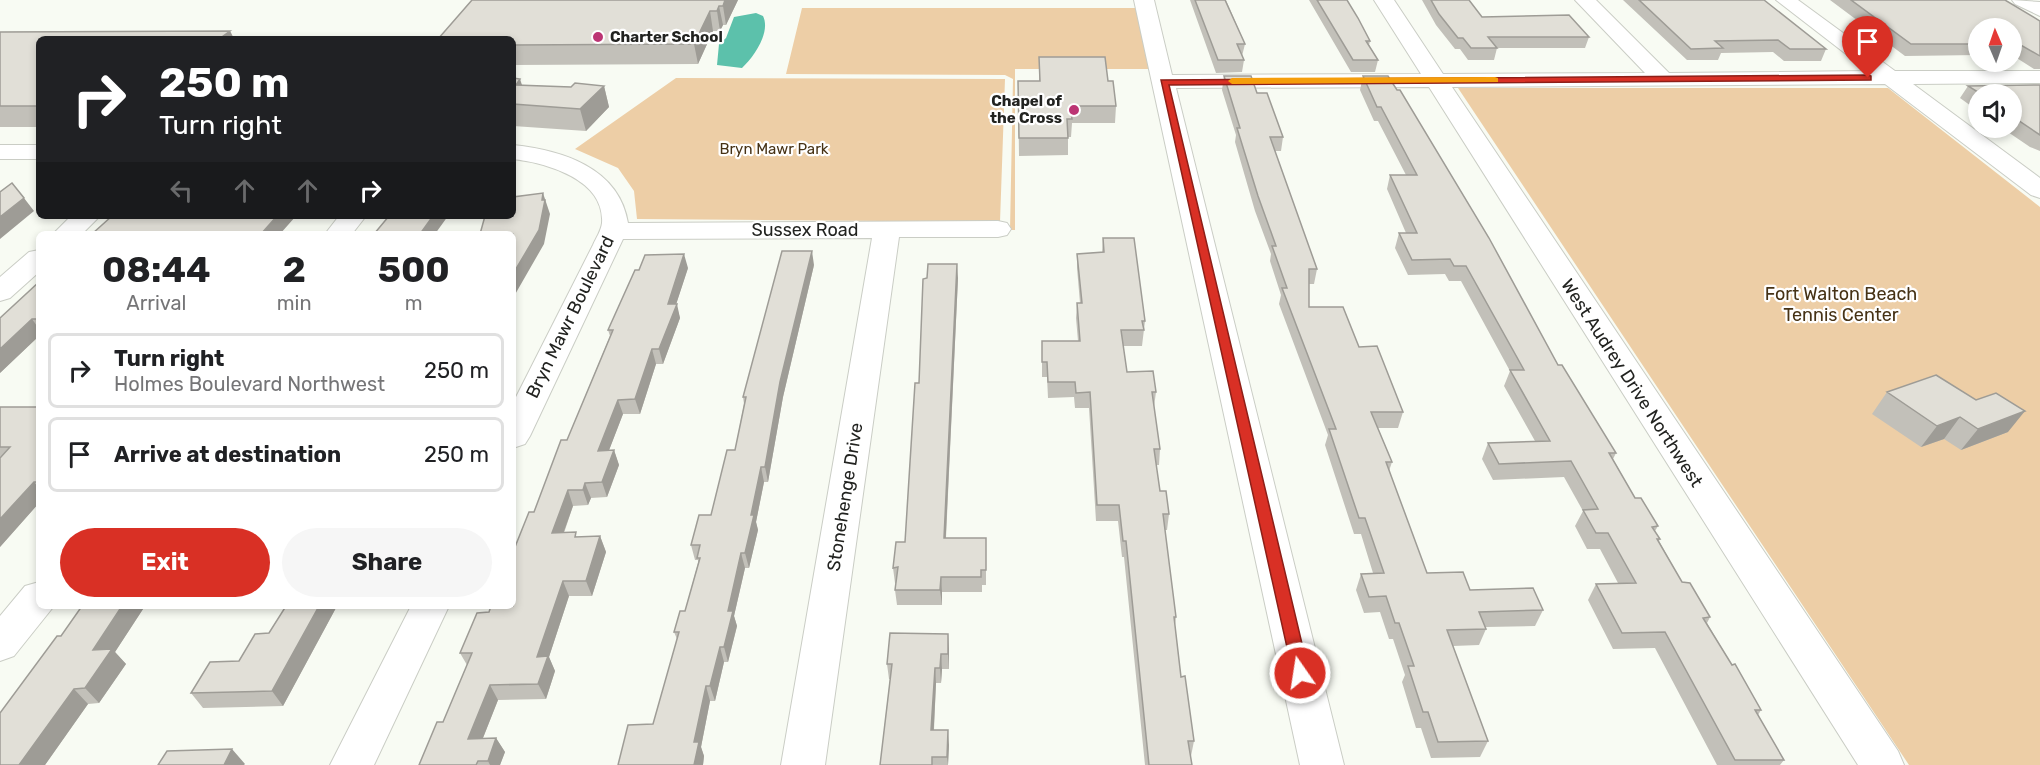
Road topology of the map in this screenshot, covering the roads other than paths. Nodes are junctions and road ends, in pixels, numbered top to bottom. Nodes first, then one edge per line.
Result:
1 (1144, 0) edge
2 (1384, 0) edge
3 (1585, 0) edge
4 (1786, 0) edge
5 (2022, 0) edge
6 (2040, 10) edge
7 (2040, 77) edge
8 (1891, 78) junction
9 (1663, 79) junction
10 (1434, 80) junction
11 (1164, 82) junction
12 (0, 152) edge
13 (36, 152) edge
14 (516, 152) edge
15 (2040, 190) edge
16 (84, 219) edge
17 (350, 219) edge
18 (998, 229) dead end
19 (887, 230) junction
20 (70, 231) edge
21 (340, 231) edge
22 (612, 231) junction
23 (36, 261) edge
24 (0, 292) edge
25 (516, 430) edge
26 (36, 601) edge
27 (429, 609) edge
28 (0, 644) edge
29 (352, 765) edge
30 (803, 765) edge
31 (1322, 765) edge
32 (1882, 765) edge

1 - 11 street
2 - 10 street, West Audrey Drive Northwest
3 - 9 street
4 - 8 street
5 - 6 street
7 - 8 street
8 - 9 street
8 - 15 street
9 - 10 street
10 - 11 street
10 - 32 street, West Audrey Drive Northwest
11 - 31 street
12 - 13 street
14 - 22 street, Bryn Mawr Boulevard
16 - 20 street
17 - 21 street
18 - 19 street, Sussex Road
19 - 22 street, Sussex Road
19 - 30 street, Stonehenge Drive
22 - 25 street, Bryn Mawr Boulevard
23 - 24 street
26 - 28 street
27 - 29 street

